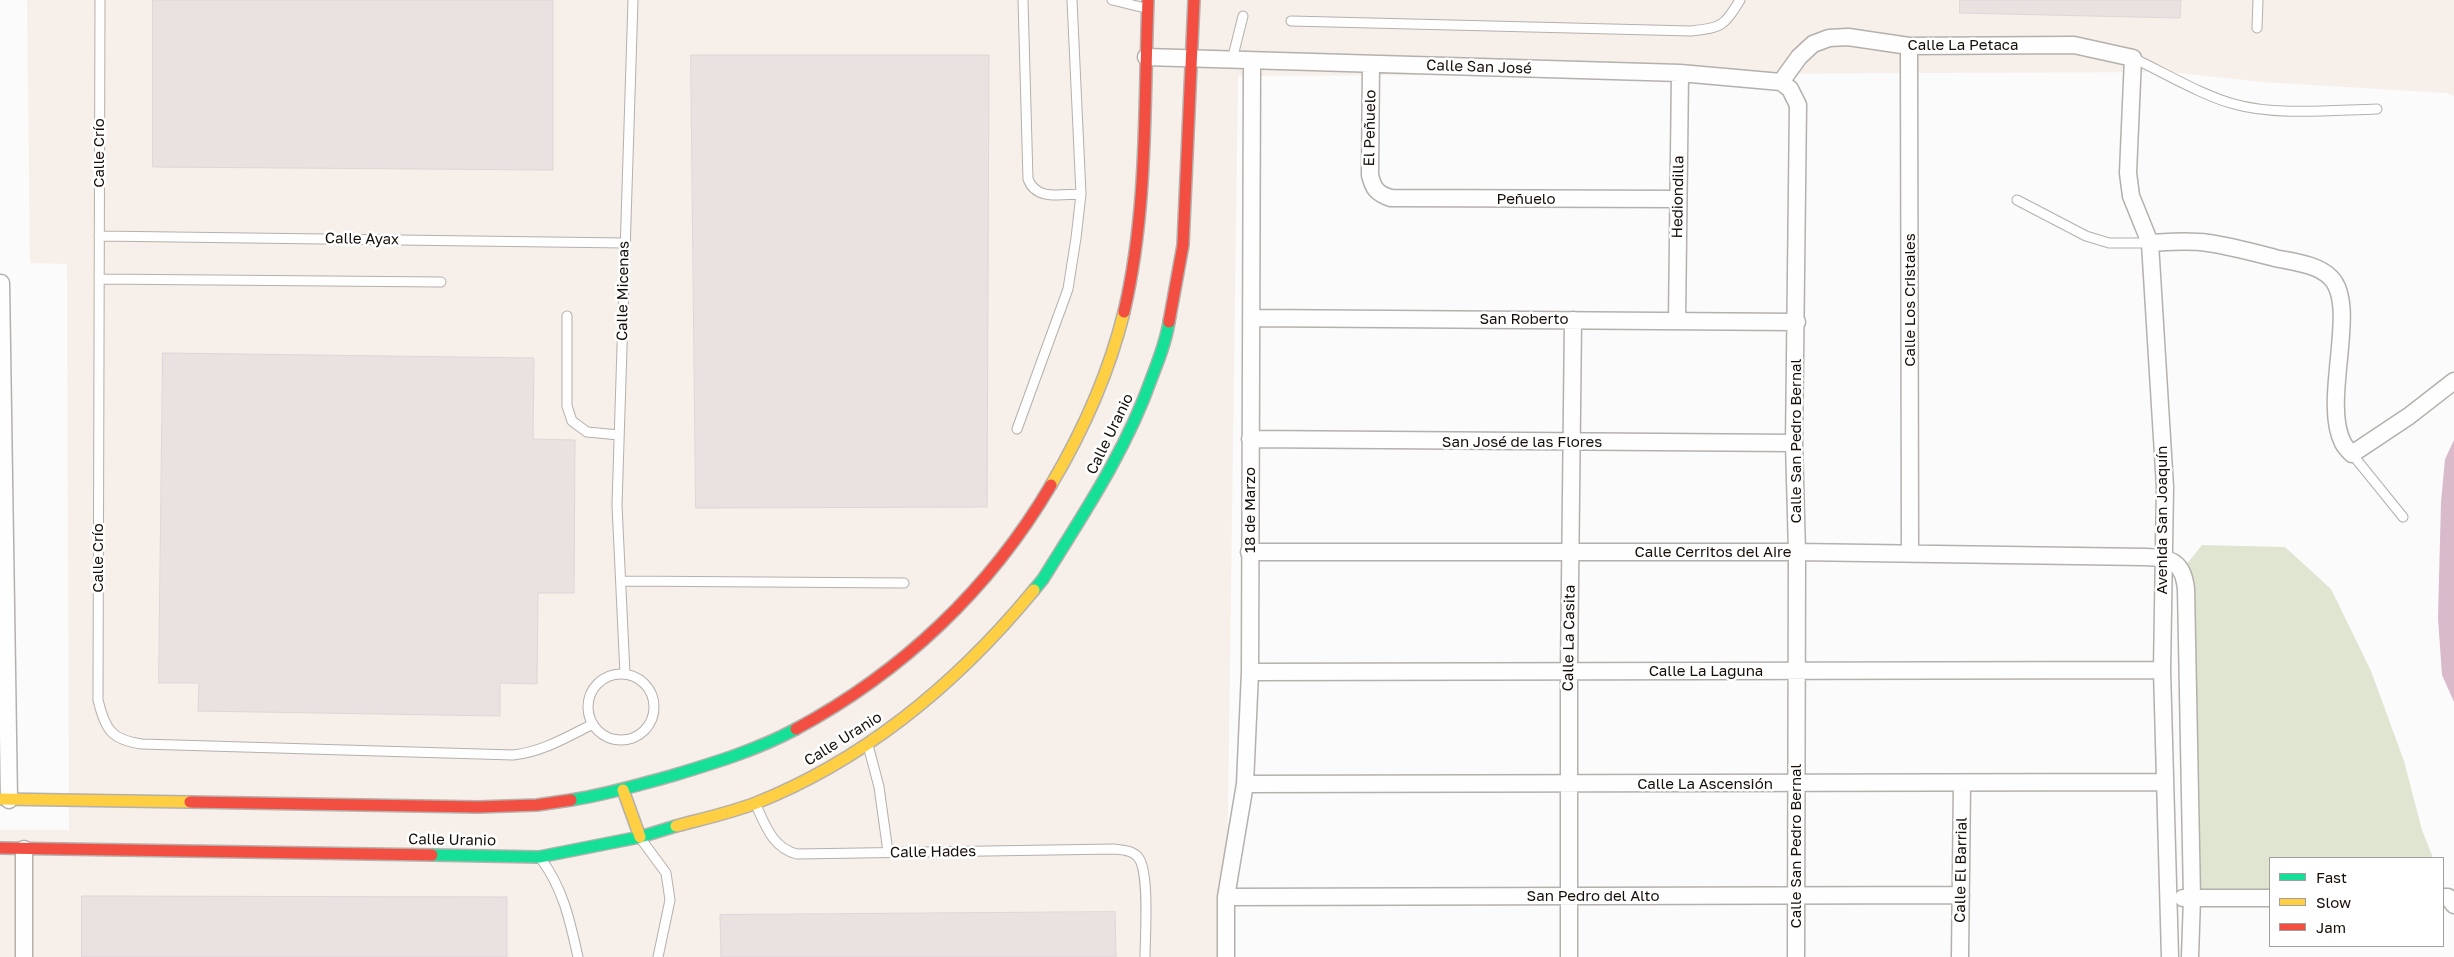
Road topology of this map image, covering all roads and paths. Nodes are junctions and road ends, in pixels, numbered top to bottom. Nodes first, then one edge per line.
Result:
1 (100, 0) edge
2 (633, 0) edge
3 (1024, 0) edge
4 (1072, 0) edge
5 (1112, 0) edge
6 (1194, 0) edge
7 (1740, 0) edge
8 (2258, 0) edge
9 (1148, 4) edge
10 (1243, 16) dead end
11 (1291, 21) dead end
12 (2257, 28) dead end
13 (1909, 46) junction
14 (1146, 58) junction
15 (1190, 58) junction
16 (2133, 58) junction
17 (1232, 60) junction
18 (1252, 61) junction
19 (1371, 64) junction
20 (1680, 72) junction
21 (1781, 82) junction
22 (2376, 109) dead end
23 (1376, 192) joint
24 (1081, 194) junction
25 (1678, 199) junction
26 (2018, 200) dead end
27 (99, 236) junction
28 (624, 243) junction
29 (2150, 243) junction
30 (99, 279) junction
31 (441, 282) dead end
32 (1, 283) edge
33 (567, 316) dead end
34 (1251, 318) junction
35 (1573, 320) junction
36 (1677, 320) junction
37 (1797, 322) junction
38 (0, 324) edge
39 (2454, 381) edge
40 (1017, 429) dead end
41 (619, 435) junction
42 (1250, 439) junction
43 (1570, 442) junction
44 (1794, 443) junction
45 (2352, 454) junction
46 (2403, 517) dead end
47 (1249, 552) junction
48 (1570, 552) junction
49 (1797, 552) junction
50 (1910, 553) junction
51 (2170, 560) junction
52 (622, 581) junction
53 (904, 583) dead end
54 (2162, 670) junction
55 (1569, 671) junction
56 (1797, 671) junction
57 (1250, 672) junction
58 (625, 674) junction
59 (592, 724) junction
60 (868, 742) junction
61 (2165, 782) junction
62 (1245, 784) junction
63 (1568, 784) junction
64 (1796, 784) junction
65 (1962, 784) junction
66 (624, 790) junction
67 (4, 800) edge
68 (755, 802) junction
69 (640, 837) junction
70 (0, 848) edge
71 (24, 849) junction
72 (888, 852) junction
73 (539, 857) junction
74 (1796, 894) junction
75 (1960, 895) junction
76 (1226, 897) junction
77 (1569, 897) junction
78 (2170, 898) junction
79 (2192, 898) junction
80 (2269, 898) edge
81 (24, 957) edge
82 (578, 957) edge
83 (658, 957) edge
84 (1145, 957) edge
85 (1226, 957) edge
86 (1569, 957) edge
87 (1796, 957) edge
88 (1960, 957) edge
89 (2170, 957) edge
90 (2190, 957) edge

1 - 27 lane, Calle Crío
2 - 28 lane, Calle Micenas
3 - 24 lane
4 - 24 lane
5 - 9 lane
6 - 15 street, Calle Uranio
7 - 11 lane
8 - 12 lane
9 - 14 street, Calle Uranio
10 - 17 lane
13 - 16 street, Calle La Petaca
13 - 21 street, Calle La Petaca
13 - 50 street, Calle Los Cristales
14 - 15 street, Calle San José
14 - 66 street, Calle Uranio
15 - 17 street, Calle San José
15 - 60 street, Calle Uranio
16 - 22 lane
16 - 29 street, Avenida San Joaquín
17 - 18 street, Calle San José
18 - 19 street, Calle San José
18 - 34 street, 18 de Marzo
19 - 20 street, Calle San José
19 - 23 street, El Peñuelo
20 - 21 street, Calle San José
20 - 25 street, Hediondilla
21 - 37 street, Calle San Pedro Bernal
23 - 25 street, Peñuelo
24 - 40 lane
25 - 36 street, Hediondilla
26 - 29 lane
27 - 28 lane, Calle Ayax
27 - 30 lane, Calle Crío
28 - 41 lane, Calle Micenas
29 - 45 street
29 - 51 street, Avenida San Joaquín
30 - 31 lane
30 - 59 lane, Calle Crío
32 - 38 street
33 - 41 lane
34 - 35 street, San Roberto
34 - 42 street, 18 de Marzo
35 - 36 street, San Roberto
35 - 43 street, Calle La Casita
36 - 37 street, San Roberto
37 - 44 street, Calle San Pedro Bernal
38 - 67 street
39 - 45 street
41 - 52 lane, Calle Micenas
42 - 43 street, San José de las Flores
42 - 47 street, 18 de Marzo
43 - 44 street, San José de las Flores
43 - 48 street, Calle La Casita
44 - 49 street, Calle San Pedro Bernal
45 - 46 lane
47 - 48 street, Calle Cerritos del Aire
47 - 57 street, 18 de Marzo
48 - 49 street, Calle Cerritos del Aire
48 - 55 street, Calle La Casita
49 - 50 street, Calle Cerritos del Aire
49 - 56 street, Calle San Pedro Bernal
50 - 51 street, Calle Cerritos del Aire
51 - 54 street, Avenida San Joaquín
51 - 79 street, Avenida San Joaquín
52 - 53 lane
52 - 58 lane, Calle Micenas
54 - 56 street, Calle La Laguna
54 - 61 street, Avenida San Joaquín
55 - 56 street, Calle La Laguna
55 - 57 street, Calle La Laguna
55 - 63 street, Calle La Casita
56 - 64 street, Calle San Pedro Bernal
57 - 62 street, 18 de Marzo
58 - 59 lane
58 - 59 lane
60 - 68 street, Calle Uranio
60 - 72 lane
61 - 65 street, Calle La Ascensión
61 - 78 street, Avenida San Joaquín
62 - 63 street, Calle La Ascensión
62 - 76 street, 18 de Marzo
63 - 64 street, Calle La Ascensión
63 - 77 street, Calle La Casita
64 - 65 street, Calle La Ascensión
64 - 74 street, Calle San Pedro Bernal
65 - 75 street, Calle El Barrial
66 - 67 street, Calle Uranio
66 - 69 street
68 - 69 street, Calle Uranio
68 - 72 lane, Calle Hades
69 - 73 street, Calle Uranio
69 - 83 lane
70 - 71 street, Calle Uranio
71 - 73 street, Calle Uranio
71 - 81 street
72 - 84 lane, Calle Hades
73 - 82 lane
74 - 75 street, San Pedro del Alto
74 - 77 street, San Pedro del Alto
74 - 87 street, Calle San Pedro Bernal
75 - 88 street, Calle El Barrial
76 - 77 street, San Pedro del Alto
76 - 85 street, 18 de Marzo
77 - 86 street, Calle La Casita
78 - 79 street
78 - 89 street, Avenida San Joaquín
79 - 80 street
79 - 90 street, Avenida San Joaquín

